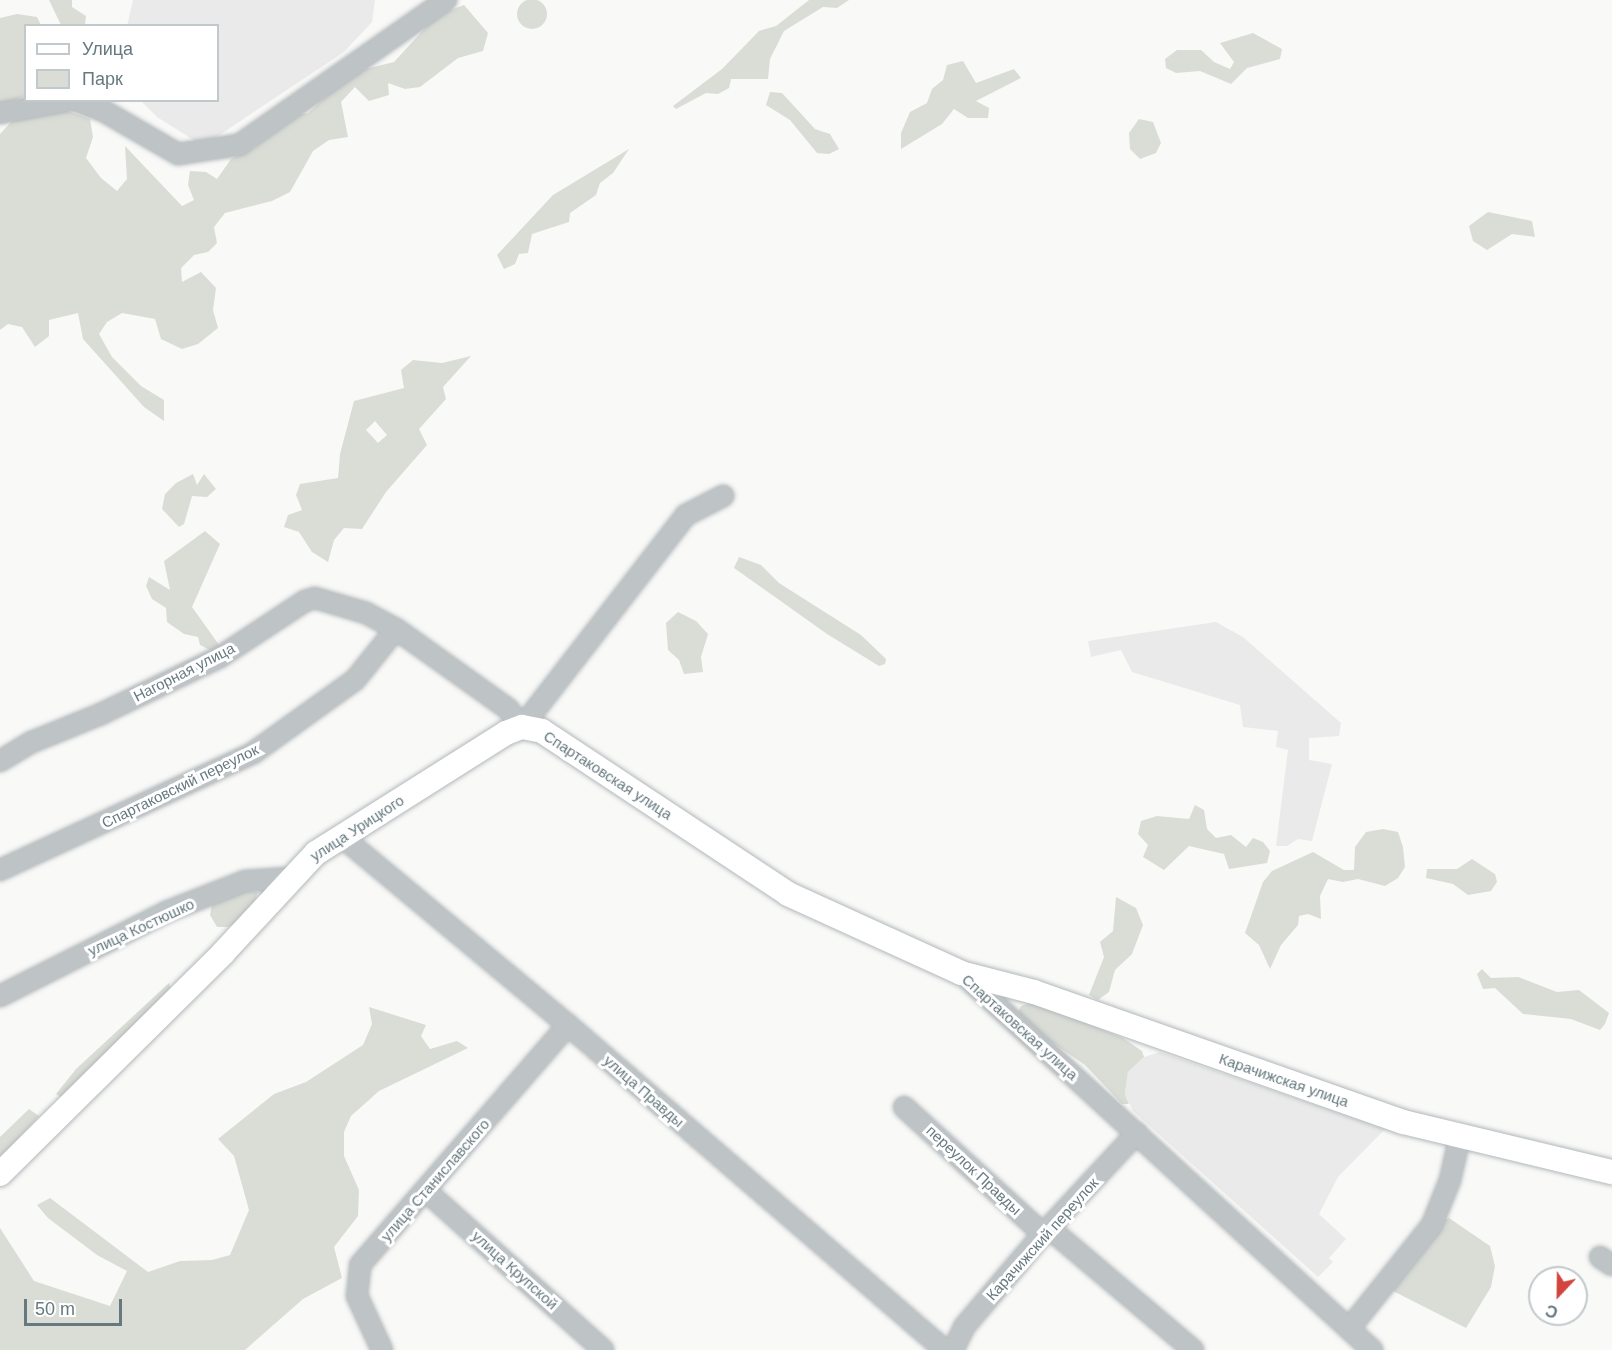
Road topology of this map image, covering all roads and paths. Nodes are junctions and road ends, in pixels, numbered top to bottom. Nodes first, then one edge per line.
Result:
1 (446, 0) edge
2 (62, 102) edge
3 (79, 102) edge
4 (0, 113) edge
5 (723, 496) dead end
6 (396, 629) junction
7 (522, 727) junction
8 (0, 761) edge
9 (341, 836) junction
10 (0, 870) edge
11 (289, 878) junction
12 (961, 973) junction
13 (0, 996) edge
14 (568, 1025) junction
15 (904, 1107) dead end
16 (1137, 1133) junction
17 (1460, 1136) junction
18 (1612, 1172) edge
19 (0, 1174) edge
20 (426, 1191) junction
21 (1046, 1231) junction
22 (1349, 1329) junction
23 (382, 1350) edge
24 (603, 1350) edge
25 (944, 1350) edge
26 (953, 1350) edge
27 (1193, 1350) edge
28 (1372, 1350) edge

1 - 3 street
2 - 4 street
5 - 7 street, улица Урицкого
6 - 7 street, Нагорная улица
6 - 8 street, Нагорная улица
6 - 10 street, Спартаковский переулок
7 - 9 main road, улица Урицкого
7 - 12 main road, Спартаковская улица
9 - 11 main road, улица Урицкого
9 - 14 street, улица Правды
11 - 13 street, улица Костюшко
11 - 19 main road, улица Урицкого
12 - 16 street, Спартаковская улица
12 - 17 main road, Карачижская улица
14 - 20 street, улица Станиславского
14 - 25 street, улица Правды
15 - 21 street, переулок Правды
16 - 21 street, Карачижский переулок
16 - 22 street, Спартаковская улица
17 - 18 main road, Карачижская улица
17 - 22 street
20 - 23 street, улица Станиславского
20 - 24 street, улица Крупской
21 - 26 street, Карачижский переулок
21 - 27 street, переулок Правды
22 - 28 street, Спартаковская улица

